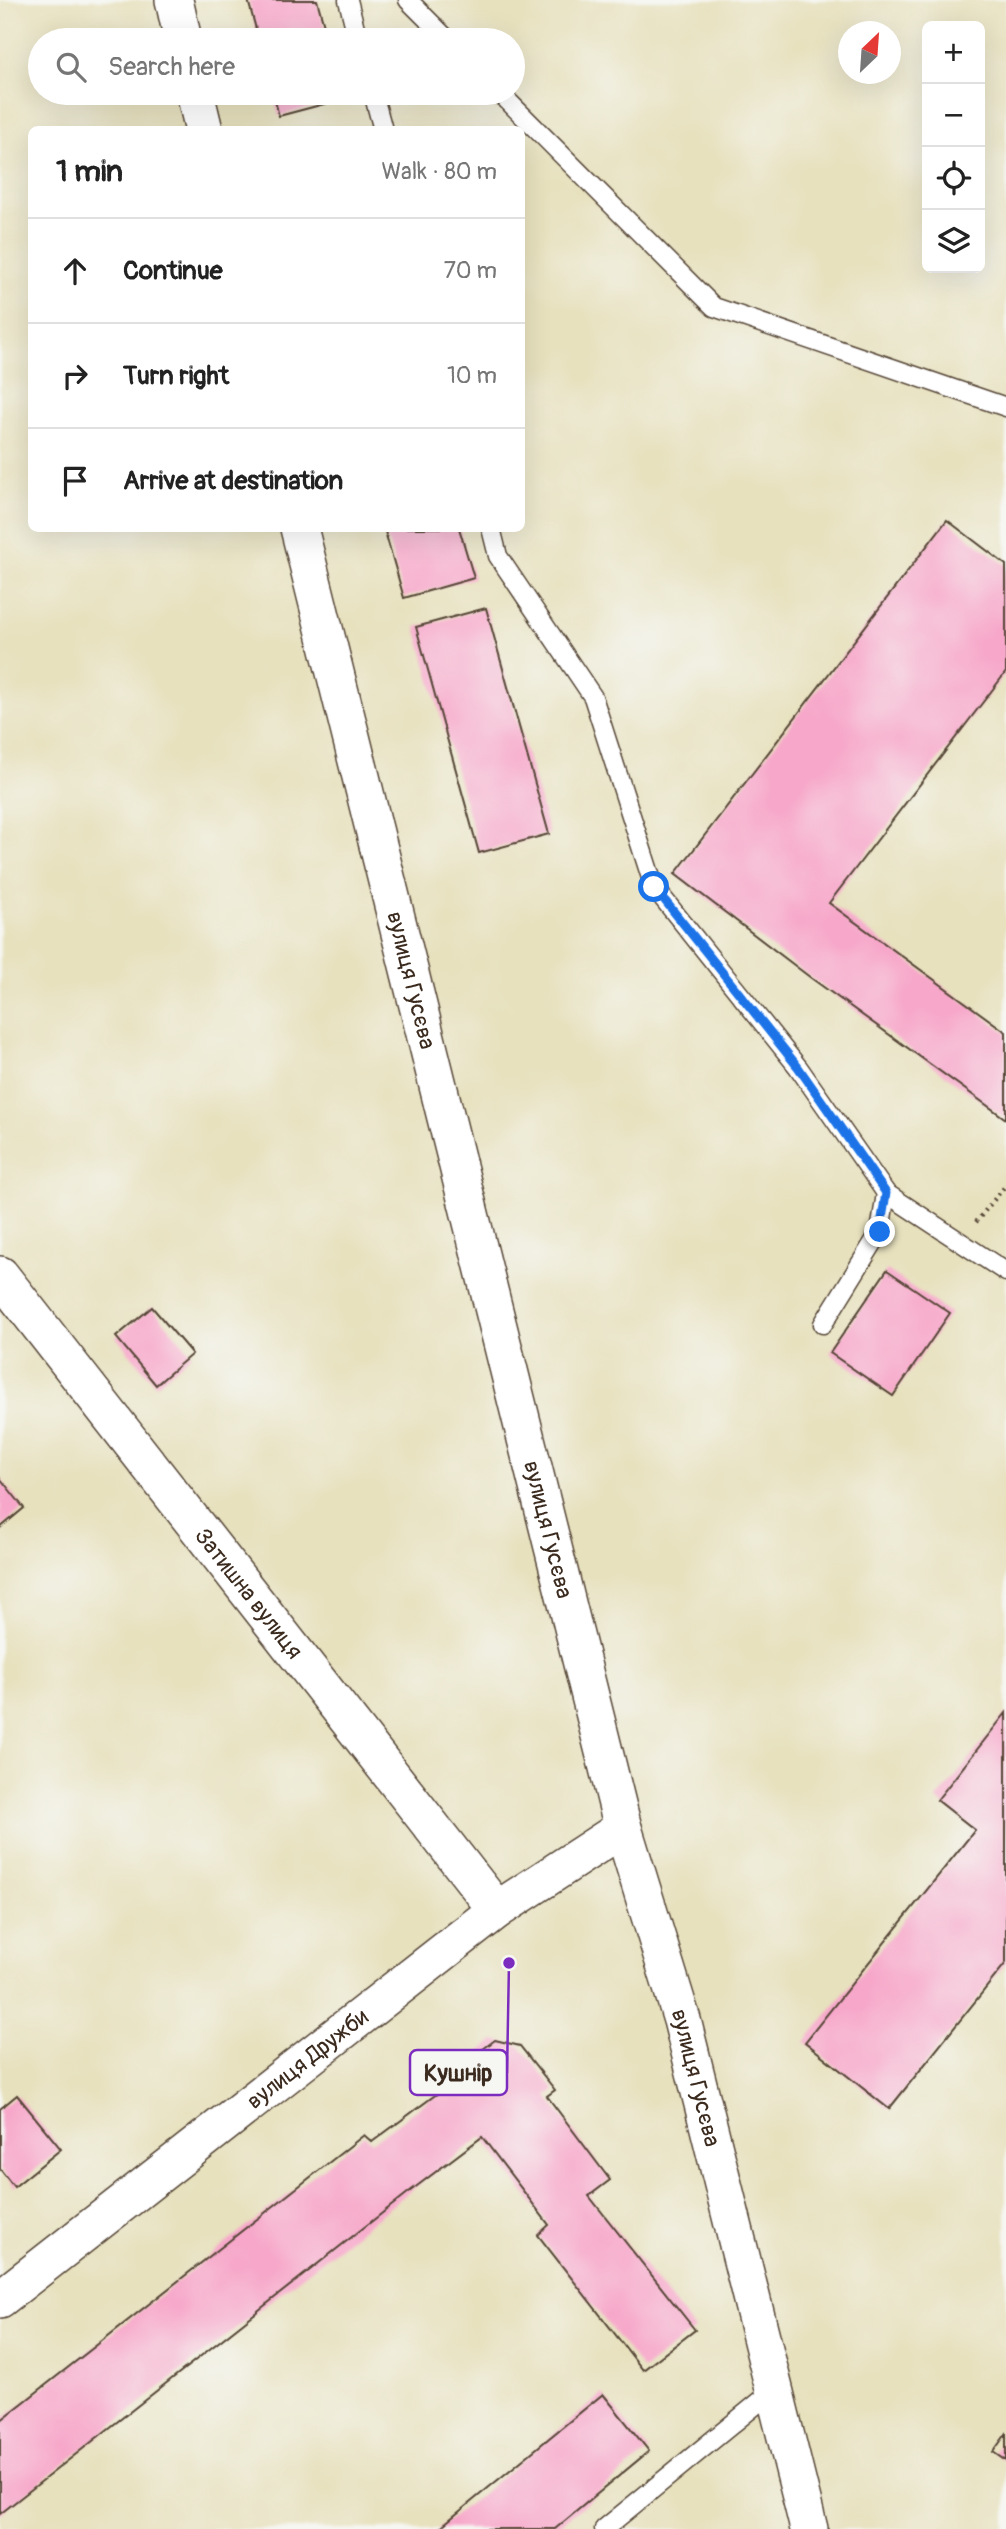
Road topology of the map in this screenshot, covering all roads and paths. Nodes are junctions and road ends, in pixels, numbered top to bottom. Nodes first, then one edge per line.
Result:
1 (174, 0) edge
2 (348, 0) edge
3 (408, 0) edge
4 (180, 28) edge
5 (355, 28) edge
6 (436, 28) edge
7 (198, 105) edge
8 (376, 105) edge
9 (512, 105) edge
10 (203, 126) edge
11 (382, 126) edge
12 (1006, 407) edge
13 (300, 532) edge
14 (492, 532) edge
15 (1006, 1185) edge
16 (886, 1193) junction
17 (961, 1242) junction
18 (1006, 1272) edge
19 (0, 1275) edge
20 (823, 1324) dead end
21 (623, 1828) junction
22 (497, 1910) junction
23 (0, 2299) edge
24 (775, 2390) junction
25 (604, 2529) edge
26 (809, 2529) edge

1 - 4 street
2 - 5 lane
3 - 6 lane
7 - 10 street
8 - 11 lane
9 - 12 lane
13 - 21 street, вулиця Гусєва
14 - 16 lane
15 - 17 path
16 - 17 lane
16 - 20 lane
17 - 18 lane
19 - 22 street, Затишна вулиця
21 - 22 street, вулиця Дружби
21 - 24 street, вулиця Гусєва
22 - 23 street, вулиця Дружби
24 - 25 lane
24 - 26 street, вулиця Гусєва

